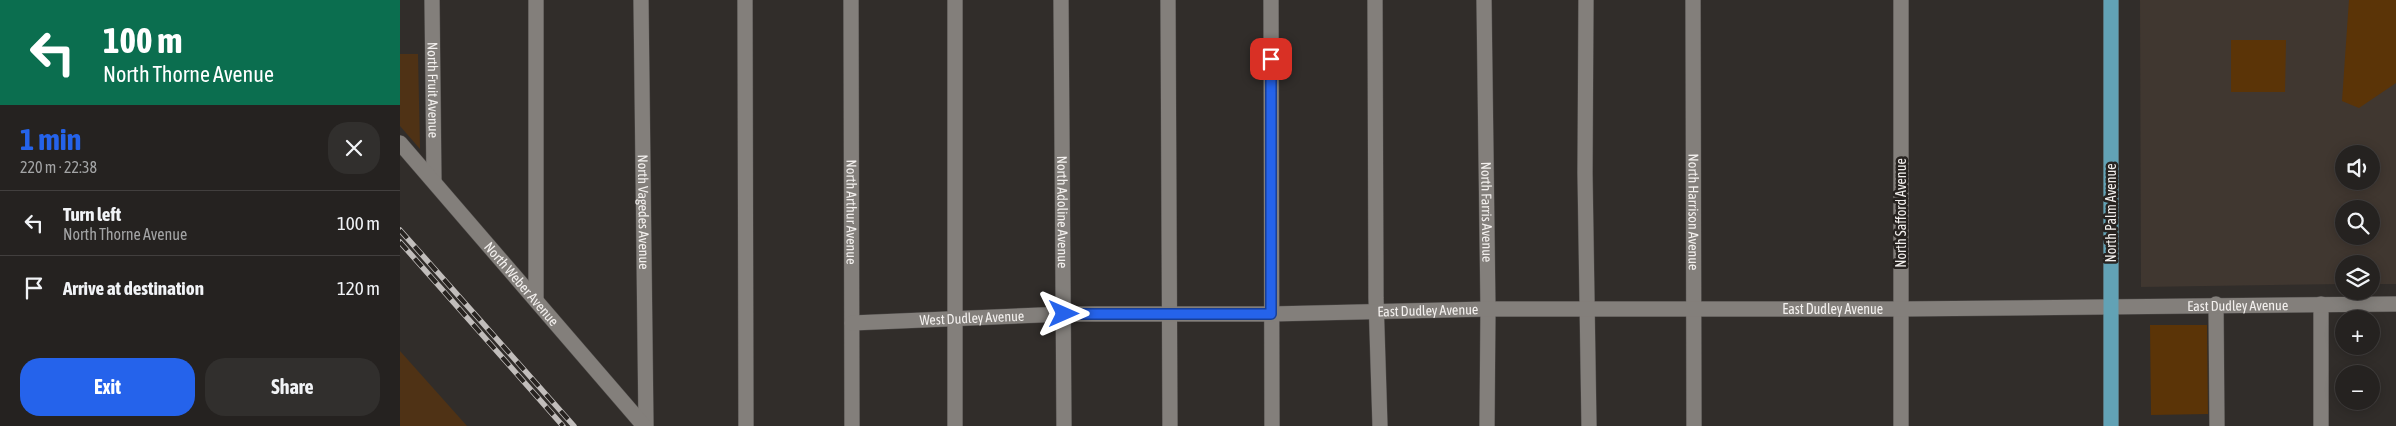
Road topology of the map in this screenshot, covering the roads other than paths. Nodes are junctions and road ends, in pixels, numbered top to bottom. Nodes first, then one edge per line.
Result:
1 (432, 0) edge
2 (536, 0) edge
3 (641, 0) edge
4 (745, 0) edge
5 (851, 0) edge
6 (955, 0) edge
7 (1062, 0) edge
8 (1168, 0) edge
9 (1271, 0) edge
10 (1375, 0) edge
11 (1484, 0) edge
12 (1586, 0) edge
13 (1693, 0) edge
14 (1901, 0) edge
15 (2111, 0) edge
16 (400, 143) edge
17 (434, 181) junction
18 (536, 300) junction
19 (2216, 304) junction
20 (2321, 304) junction
21 (2396, 304) edge
22 (2111, 305) junction
23 (1488, 309) junction
24 (1901, 309) junction
25 (1589, 310) junction
26 (1695, 310) junction
27 (1378, 311) junction
28 (1064, 314) junction
29 (1169, 314) junction
30 (1271, 314) junction
31 (955, 319) junction
32 (852, 323) junction
33 (645, 426) edge
34 (746, 426) edge
35 (852, 426) edge
36 (955, 426) edge
37 (1064, 426) edge
38 (1170, 426) edge
39 (1272, 426) edge
40 (1380, 426) edge
41 (1487, 426) edge
42 (1589, 426) edge
43 (1694, 426) edge
44 (1902, 426) edge
45 (2111, 426) edge
46 (2217, 426) edge
47 (2322, 426) edge

1 - 17 street, North Fruit Avenue
2 - 18 street
3 - 33 street, North Vagedes Avenue
4 - 34 street
5 - 32 street, North Arthur Avenue
6 - 31 street
7 - 28 street, North Adoline Avenue
8 - 29 street
9 - 30 street
10 - 27 street
11 - 23 street, North Farris Avenue
12 - 25 street
13 - 26 street, North Harrison Avenue
14 - 24 street, North Safford Avenue
15 - 22 main road, North Palm Avenue
16 - 17 street, North Weber Avenue
17 - 18 street, North Weber Avenue
18 - 33 street, North Weber Avenue
19 - 20 street, East Dudley Avenue
19 - 22 street, East Dudley Avenue
19 - 46 street
20 - 21 street, East Dudley Avenue
20 - 47 street
22 - 24 street, East Dudley Avenue
22 - 45 main road, North Palm Avenue
23 - 25 street, East Dudley Avenue
23 - 27 street, East Dudley Avenue
23 - 41 street, North Farris Avenue
24 - 26 street, East Dudley Avenue
24 - 44 street, North Safford Avenue
25 - 26 street, East Dudley Avenue
25 - 42 street
26 - 43 street, North Harrison Avenue
27 - 30 street, East Dudley Avenue
27 - 40 street
28 - 29 street, West Dudley Avenue
28 - 31 street, West Dudley Avenue
28 - 37 street, North Adoline Avenue
29 - 30 street, West Dudley Avenue
29 - 38 street
30 - 39 street
31 - 32 street, West Dudley Avenue
31 - 36 street
32 - 35 street, North Arthur Avenue

